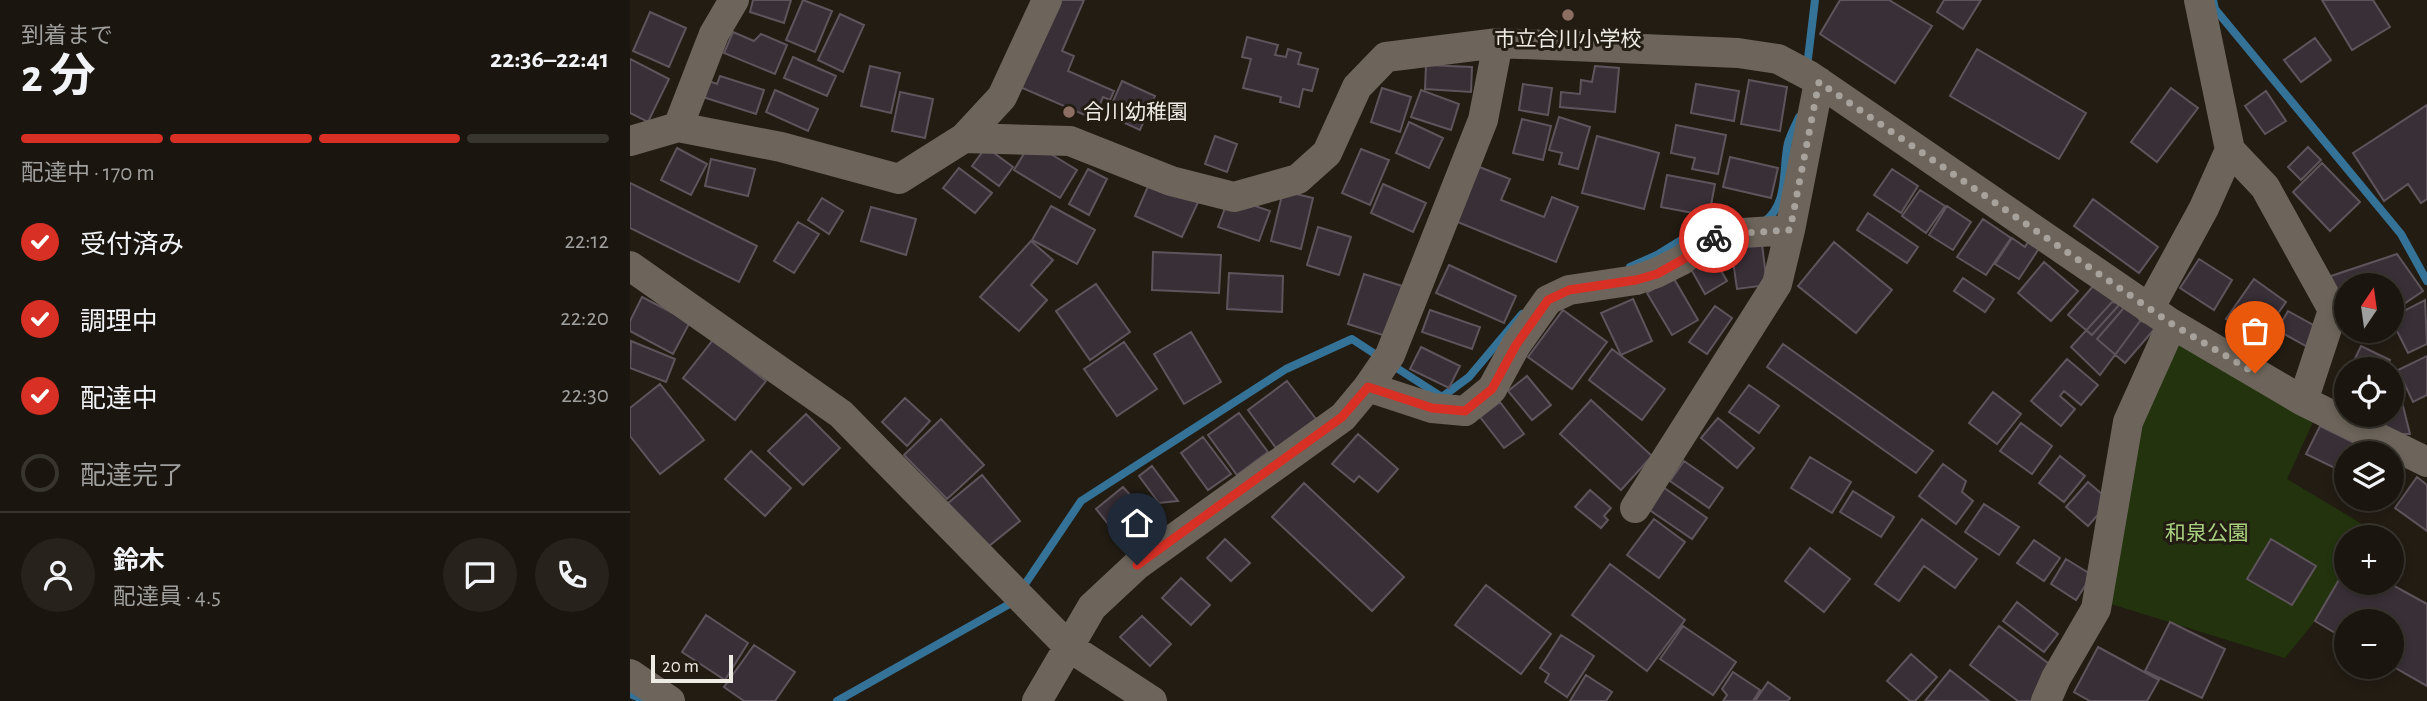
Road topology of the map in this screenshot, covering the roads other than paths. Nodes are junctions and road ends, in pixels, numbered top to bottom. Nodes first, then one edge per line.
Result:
1 (734, 0) edge
2 (1047, 0) edge
3 (2199, 0) edge
4 (1498, 43) junction
5 (1806, 74) junction
6 (678, 127) junction
7 (964, 138) junction
8 (630, 141) edge
9 (2230, 150) junction
10 (1790, 230) junction
11 (630, 266) edge
12 (2160, 316) junction
13 (1368, 387) junction
14 (2303, 401) junction
15 (2427, 462) edge
16 (1635, 508) dead end
17 (1069, 647) junction
18 (630, 674) edge
19 (670, 701) edge
20 (1037, 701) edge
21 (1152, 701) edge
22 (2046, 701) edge

1 - 6 street
2 - 7 street
3 - 9 street
4 - 5 street
4 - 7 street
4 - 13 street
5 - 10 street
5 - 12 street
6 - 7 street
6 - 8 street
9 - 12 street
9 - 14 street
10 - 13 street
10 - 16 street
11 - 17 street
12 - 14 street
12 - 22 street
13 - 17 street
14 - 15 street
17 - 20 street
17 - 21 street
18 - 19 street

